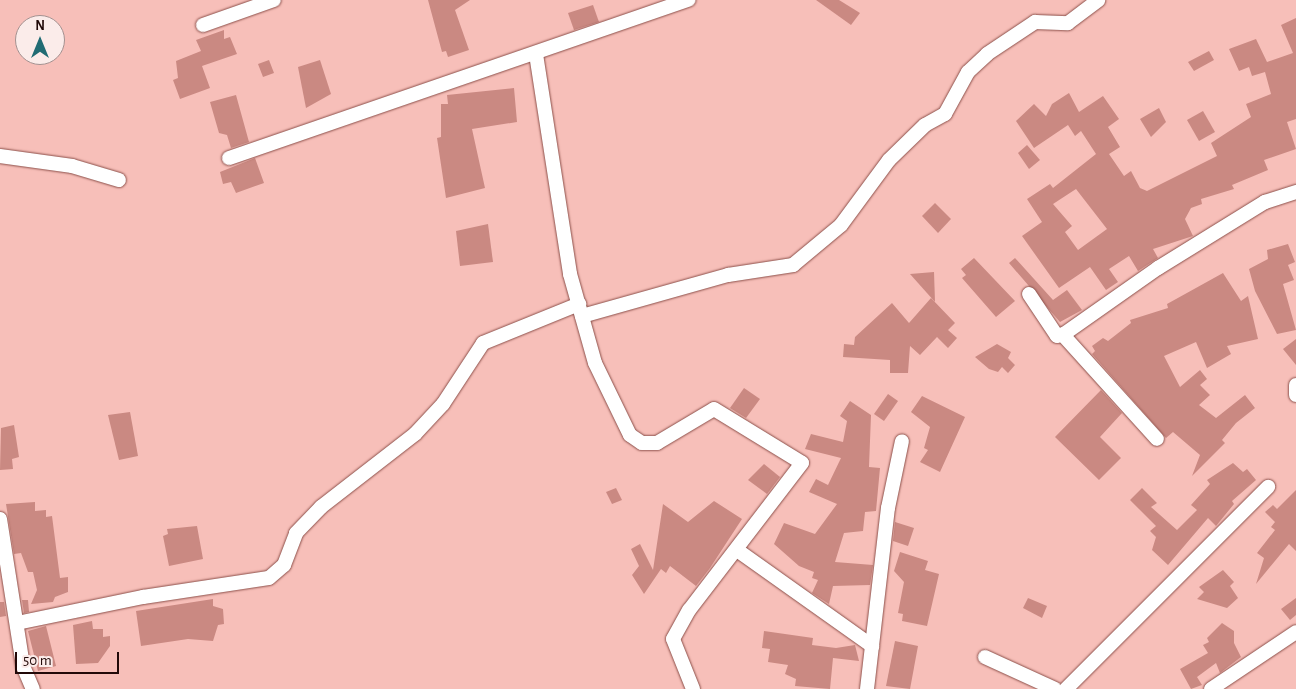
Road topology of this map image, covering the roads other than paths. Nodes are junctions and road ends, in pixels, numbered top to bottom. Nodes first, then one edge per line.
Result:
1 (274, 0) edge
2 (689, 0) edge
3 (1098, 0) edge
4 (203, 25) dead end
5 (536, 54) junction
6 (0, 156) edge
7 (229, 158) dead end
8 (119, 180) dead end
9 (1296, 192) edge
10 (1029, 294) dead end
11 (581, 310) junction
12 (1063, 335) junction
13 (1296, 385) edge
14 (1296, 395) edge
15 (1157, 439) dead end
16 (902, 441) dead end
17 (1268, 487) dead end
18 (0, 519) edge
19 (737, 550) junction
20 (17, 623) junction
21 (1296, 632) edge
22 (872, 646) junction
23 (985, 657) dead end
24 (33, 689) edge
25 (693, 689) edge
26 (867, 689) edge
27 (1055, 689) edge
28 (1066, 689) edge
29 (1211, 689) edge

1 - 4 street
2 - 5 street
3 - 11 street
5 - 7 street
5 - 11 street
6 - 8 street
9 - 12 street
10 - 12 street
11 - 19 street
11 - 20 street
12 - 15 street
13 - 14 street
16 - 22 street
17 - 28 street
18 - 20 street
19 - 22 street
19 - 25 street
20 - 24 street
21 - 29 street
22 - 26 street
23 - 27 street

